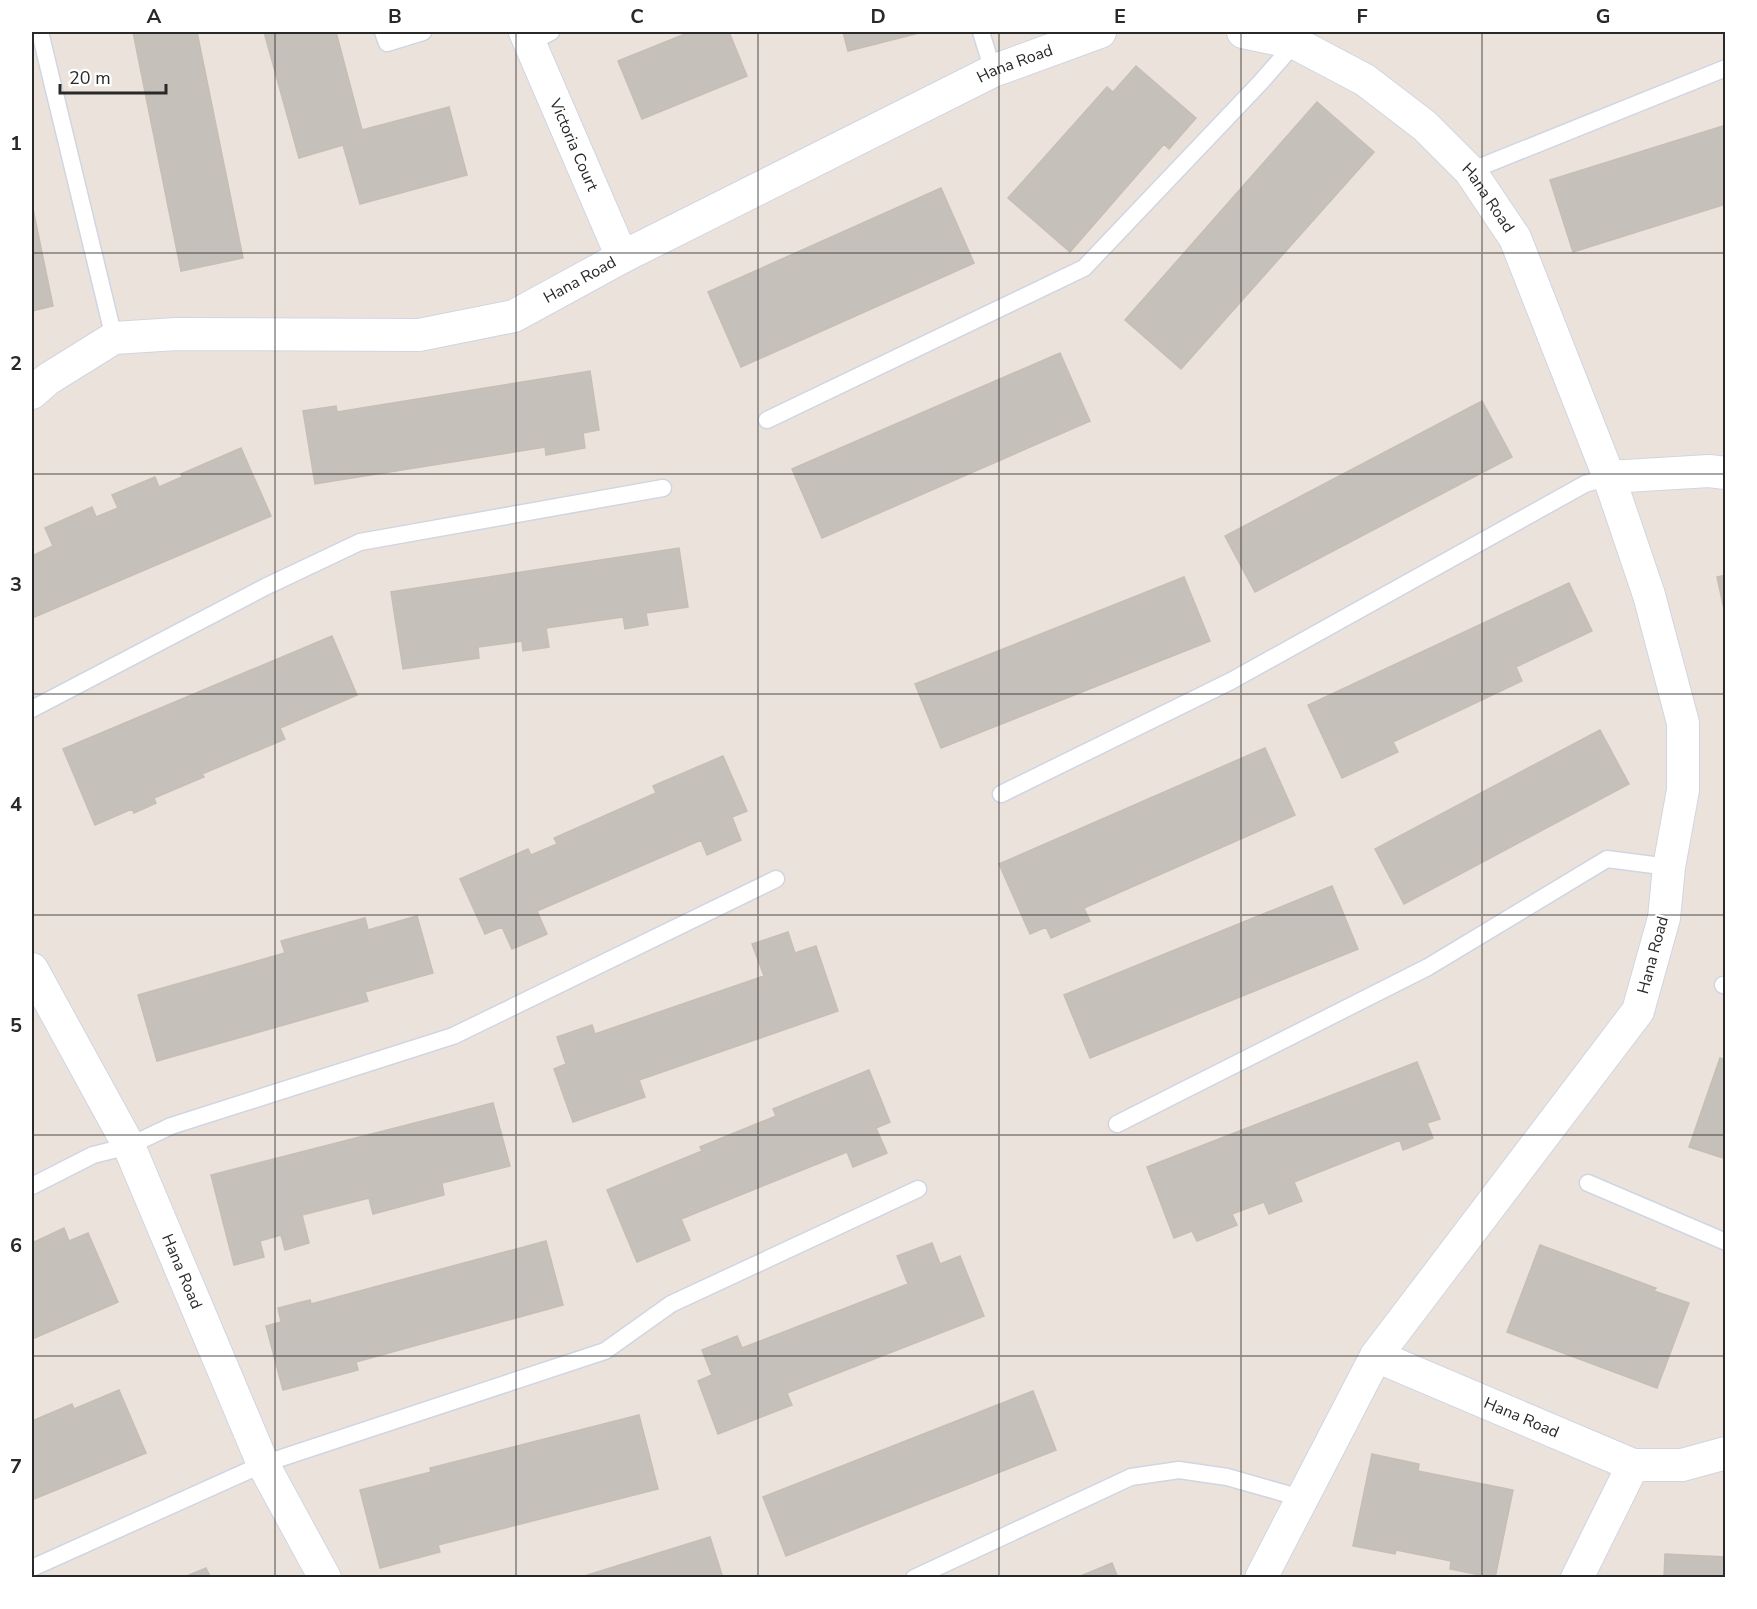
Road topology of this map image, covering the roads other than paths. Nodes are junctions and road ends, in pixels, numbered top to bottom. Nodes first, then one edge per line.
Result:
1 (40, 32) edge
2 (383, 32) edge
3 (423, 32) edge
4 (981, 32) edge
5 (1100, 32) edge
6 (1243, 32) edge
7 (535, 35) edge
8 (1296, 37) edge
9 (1725, 68) edge
10 (993, 71) junction
11 (1470, 171) junction
12 (622, 257) junction
13 (114, 338) junction
14 (32, 393) edge
15 (767, 420) dead end
16 (1725, 473) edge
17 (1609, 477) junction
18 (663, 488) dead end
19 (32, 709) edge
20 (1001, 794) dead end
21 (1669, 867) junction
22 (776, 879) dead end
23 (32, 969) edge
24 (1117, 1124) dead end
25 (129, 1146) junction
26 (1587, 1183) dead end
27 (32, 1186) edge
28 (918, 1189) dead end
29 (1725, 1242) edge
30 (1376, 1356) junction
31 (1725, 1453) edge
32 (263, 1464) junction
33 (1633, 1465) junction
34 (1301, 1498) junction
35 (32, 1568) edge
36 (325, 1578) edge
37 (914, 1578) edge
38 (1261, 1578) edge
39 (1577, 1578) edge

1 - 13 lane
2 - 3 lane
4 - 10 lane
5 - 10 street, Hana Road
6 - 8 street, Hana Road
7 - 12 street, Victoria Court
8 - 11 street, Hana Road
8 - 15 lane
9 - 11 lane
10 - 12 street, Hana Road
11 - 17 street, Hana Road
12 - 13 street, Hana Road
13 - 14 street, Hana Road
16 - 17 street
17 - 20 lane
17 - 21 street, Hana Road
18 - 19 lane
21 - 24 lane
21 - 30 street, Hana Road
22 - 25 lane
23 - 25 street, Hana Road
25 - 27 lane
25 - 32 street, Hana Road
26 - 29 lane
28 - 32 lane
30 - 33 street, Hana Road
30 - 34 street, Hana Road
31 - 33 street, Hana Road
32 - 35 lane
32 - 36 street, Hana Road
33 - 39 street
34 - 37 lane
34 - 38 street, Hana Road

